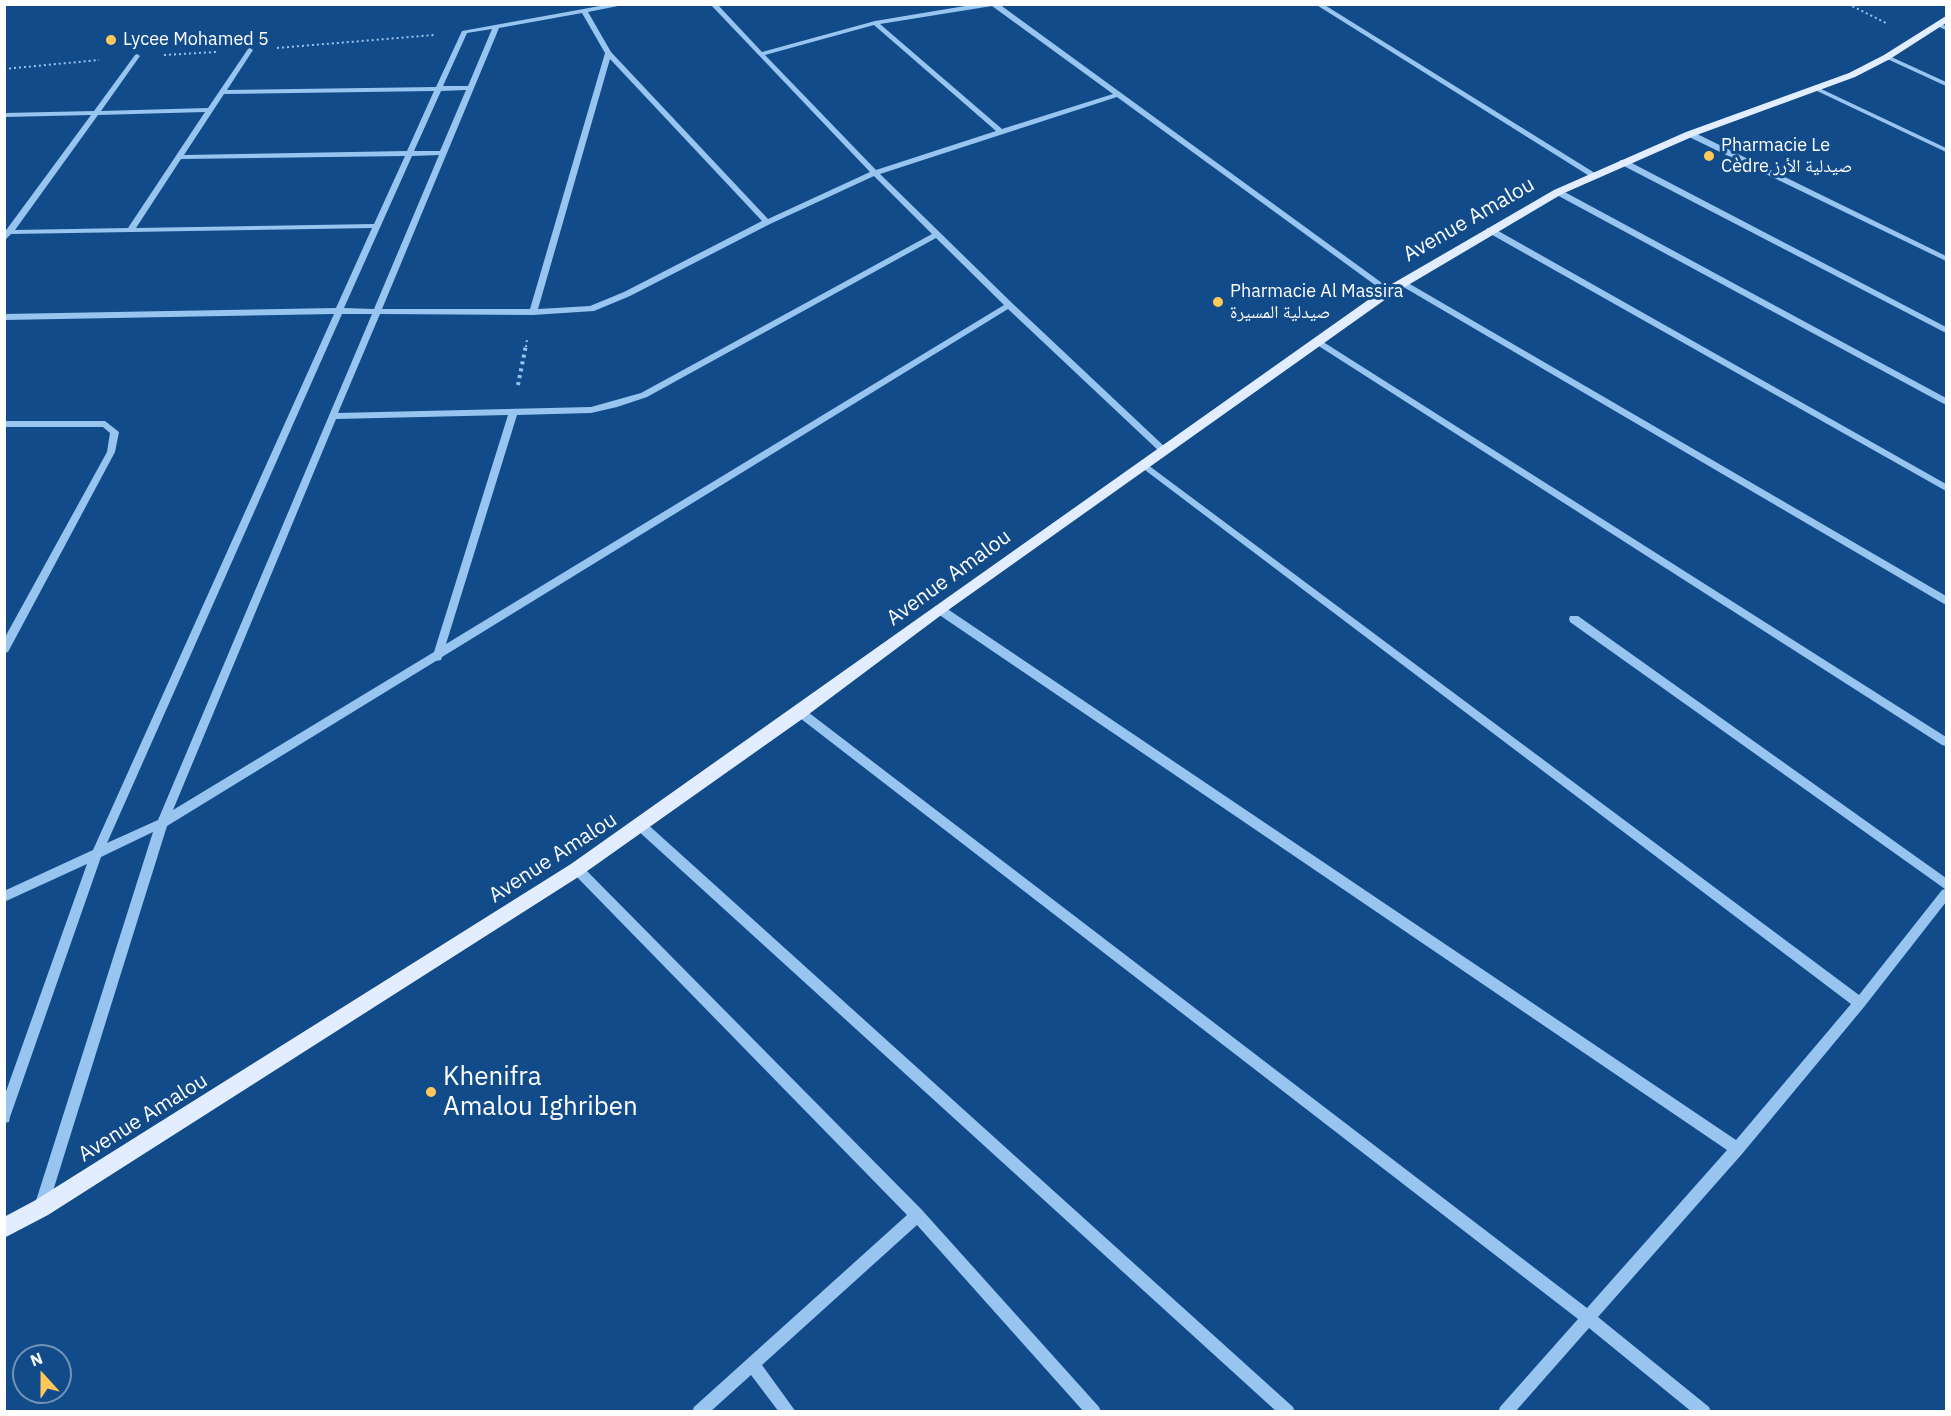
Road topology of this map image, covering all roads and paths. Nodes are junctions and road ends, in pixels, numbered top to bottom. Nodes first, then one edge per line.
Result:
1 (625, 4) edge
2 (713, 4) edge
3 (993, 4) edge
4 (1318, 4) edge
5 (1848, 4) edge
6 (584, 11) junction
7 (875, 23) junction
8 (1944, 24) edge
9 (496, 27) junction
10 (1918, 38) junction
11 (250, 50) dead end
12 (608, 53) junction
13 (761, 54) junction
14 (137, 56) dead end
15 (1887, 57) junction
16 (1947, 84) edge
17 (439, 88) junction
18 (471, 88) junction
19 (1817, 88) junction
20 (222, 92) junction
21 (1119, 94) junction
22 (210, 110) junction
23 (96, 112) junction
24 (4, 115) edge
25 (1000, 132) junction
26 (1690, 134) junction
27 (1947, 150) edge
28 (410, 153) junction
29 (444, 153) junction
30 (179, 157) junction
31 (1623, 162) junction
32 (875, 173) junction
33 (1594, 175) junction
34 (1558, 192) junction
35 (766, 222) junction
36 (377, 226) junction
37 (1490, 230) junction
38 (130, 231) junction
39 (937, 234) junction
40 (7, 235) edge
41 (1947, 259) edge
42 (1403, 283) junction
43 (1389, 291) junction
44 (1009, 305) junction
45 (339, 311) junction
46 (377, 311) junction
47 (533, 312) junction
48 (4, 317) edge
49 (1947, 330) edge
50 (1317, 341) junction
51 (1947, 402) edge
52 (513, 412) junction
53 (333, 416) junction
54 (4, 424) edge
55 (1163, 450) junction
56 (1144, 465) junction
57 (1947, 488) edge
58 (1947, 601) edge
59 (939, 609) junction
60 (1574, 619) dead end
61 (4, 649) edge
62 (436, 657) junction
63 (800, 712) junction
64 (1947, 742) edge
65 (162, 823) junction
66 (640, 825) junction
67 (96, 855) junction
68 (577, 869) junction
69 (1947, 884) edge
70 (1947, 894) edge
71 (4, 897) edge
72 (1860, 1003) junction
73 (4, 1117) edge
74 (1737, 1149) junction
75 (41, 1208) junction
76 (917, 1215) junction
77 (4, 1228) edge
78 (1588, 1318) junction
79 (752, 1364) junction
80 (699, 1412) edge
81 (789, 1412) edge
82 (1094, 1412) edge
83 (1288, 1412) edge
84 (1505, 1412) edge
85 (1704, 1412) edge

1 - 6 street
2 - 13 street
3 - 7 street
3 - 21 street
4 - 33 street
5 - 10 path
6 - 9 street
6 - 12 street
7 - 13 street
7 - 25 street
8 - 10 main road, Avenue Amalou
9 - 17 street
9 - 18 street
10 - 15 main road, Avenue Amalou
11 - 20 street
12 - 35 street
12 - 47 street
13 - 32 street
14 - 23 street
15 - 16 street
15 - 19 main road, Avenue Amalou
17 - 18 street
17 - 20 street
17 - 28 street
18 - 29 street
19 - 26 main road, Avenue Amalou
19 - 27 street
20 - 22 street
21 - 25 street
21 - 43 street
22 - 23 street
22 - 30 street
23 - 24 street
23 - 40 street
25 - 32 street
26 - 31 main road, Avenue Amalou
26 - 41 street
28 - 29 street
28 - 30 street
28 - 36 street
29 - 46 street
30 - 38 street
31 - 33 main road, Avenue Amalou
31 - 49 street
32 - 35 street
32 - 39 street
33 - 34 main road, Avenue Amalou
34 - 37 main road, Avenue Amalou
34 - 51 street
35 - 47 street
36 - 38 street
36 - 45 street
37 - 42 main road, Avenue Amalou
37 - 57 street
38 - 40 street
39 - 44 street
39 - 52 street
42 - 43 main road, Avenue Amalou
42 - 58 street
43 - 50 main road, Avenue Amalou
44 - 55 street
44 - 62 street
45 - 46 street
45 - 48 street
45 - 67 street
46 - 47 street
46 - 53 street
47 - 52 path
50 - 55 main road, Avenue Amalou
50 - 64 street
52 - 53 street
52 - 62 street
53 - 65 street
54 - 61 street
55 - 56 main road, Avenue Amalou
56 - 59 main road, Avenue Amalou
56 - 72 street
59 - 63 main road, Avenue Amalou
59 - 74 street
60 - 69 street
62 - 65 street
63 - 66 main road, Avenue Amalou
63 - 78 street
65 - 67 street
65 - 75 street
66 - 68 main road, Avenue Amalou
66 - 83 street
67 - 71 street
67 - 73 street
68 - 75 main road, Avenue Amalou
68 - 76 street
70 - 72 street
72 - 74 street
74 - 78 street
75 - 77 main road, Avenue Amalou
76 - 79 street
76 - 82 street
78 - 84 street
78 - 85 street
79 - 80 street
79 - 81 street

